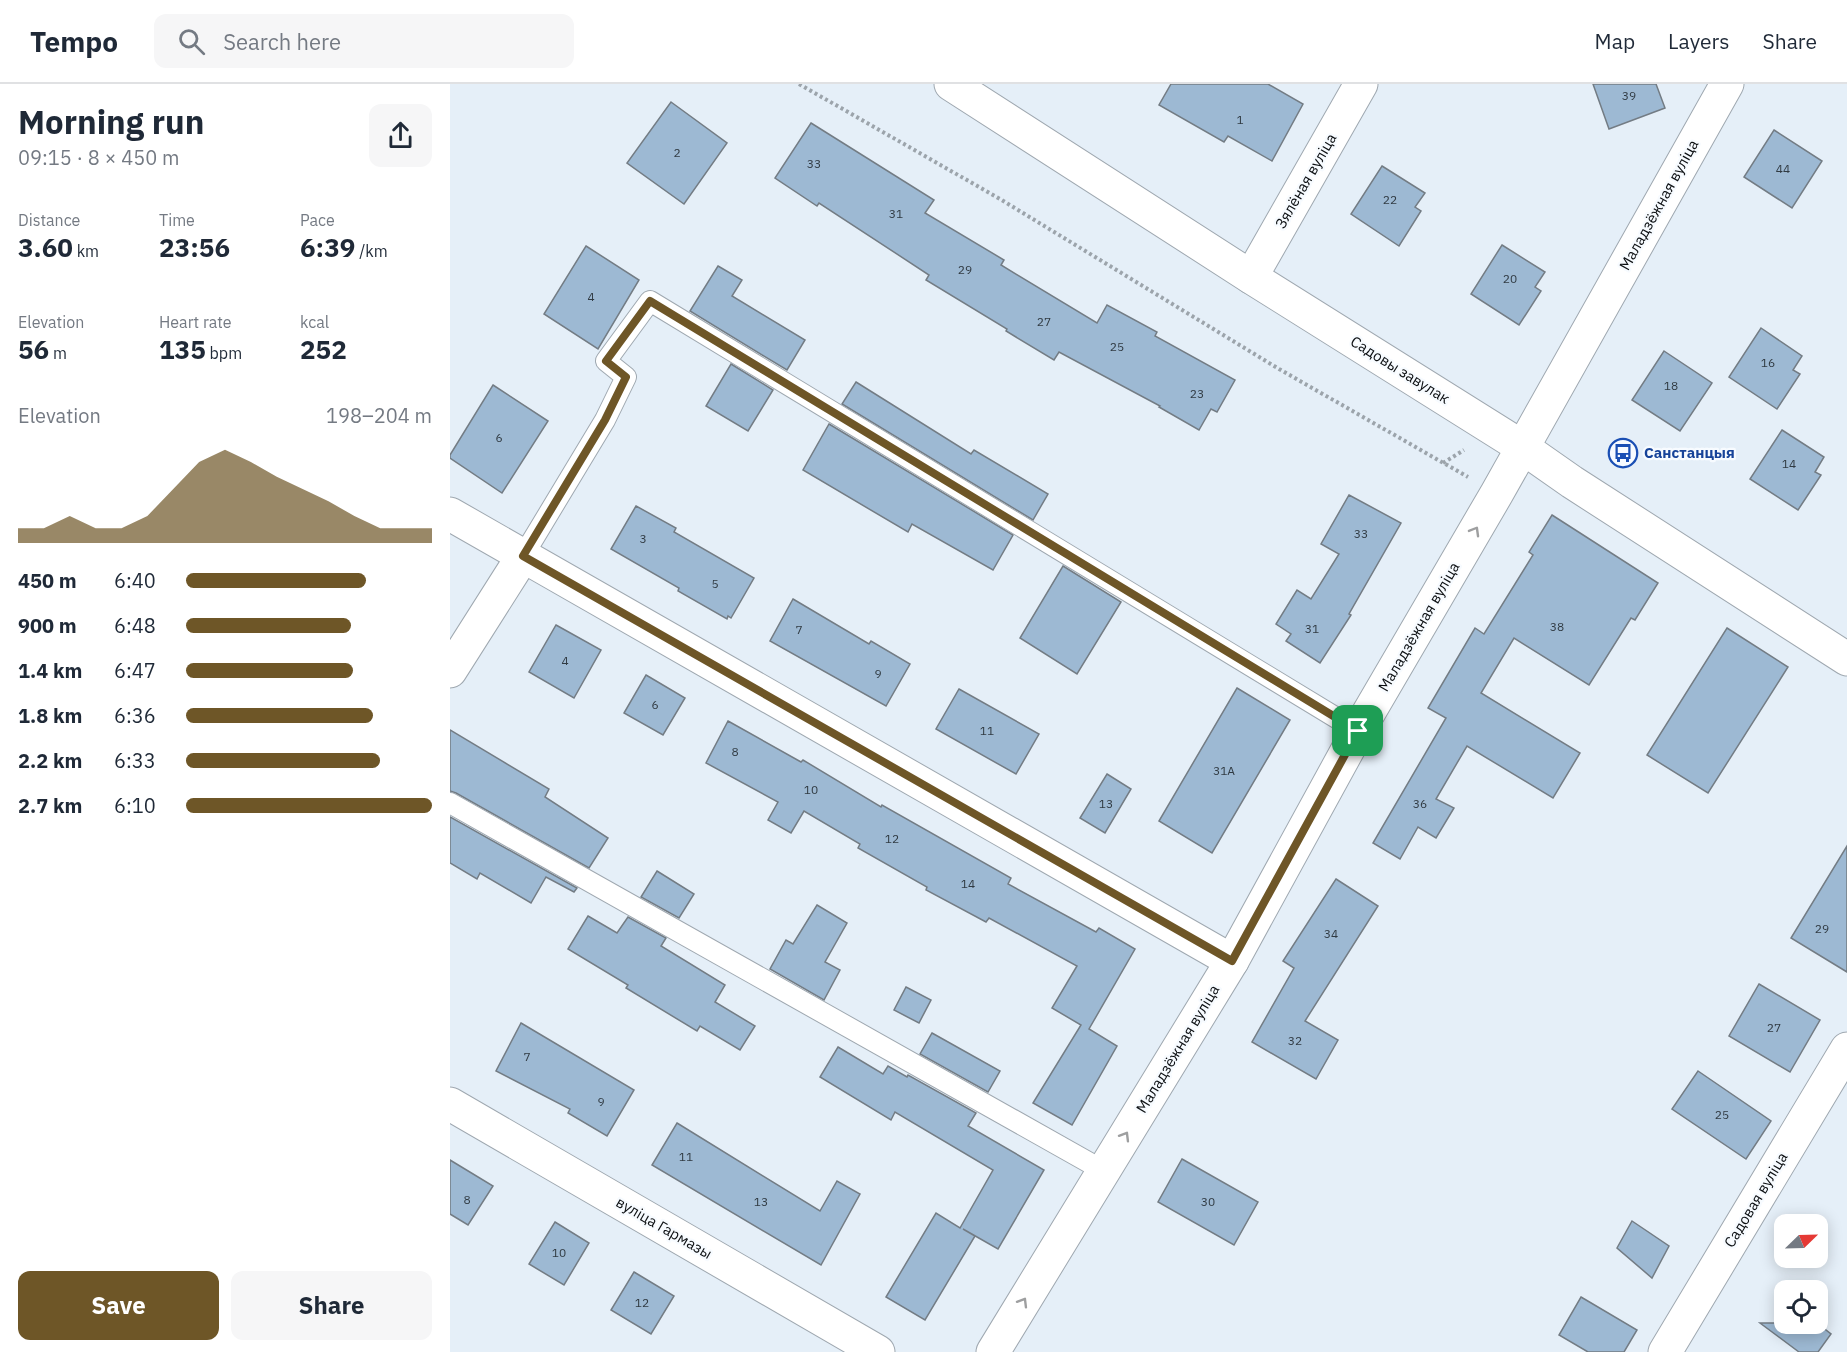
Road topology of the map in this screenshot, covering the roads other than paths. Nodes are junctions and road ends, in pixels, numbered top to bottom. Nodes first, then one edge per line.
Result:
1 (951, 84) edge
2 (1361, 84) edge
3 (1727, 84) edge
4 (1251, 277) junction
5 (1522, 447) junction
6 (450, 514) edge
7 (523, 556) junction
8 (1847, 659) edge
9 (450, 671) edge
10 (1358, 731) junction
11 (450, 803) edge
12 (1232, 961) junction
13 (1847, 1048) edge
14 (450, 1104) edge
15 (1104, 1171) junction
16 (878, 1352) edge
17 (993, 1352) edge
18 (1665, 1352) edge

1 - 4 street, Садовы завулак
2 - 4 street, Зялёная вуліца
3 - 5 street, Маладзёжная вуліца
4 - 5 street, Садовы завулак
5 - 8 street, Садовы завулак
10 -> 5 street, Маладзёжная вуліца
6 - 7 street
7 - 9 street
7 - 10 lane
7 - 12 street
10 - 12 street, Маладзёжная вуліца
11 - 15 lane
15 -> 12 street, Маладзёжная вуліца
13 - 18 street, Садовая вуліца
14 - 16 street, вуліца Гармазы
17 -> 15 street, Маладзёжная вуліца

